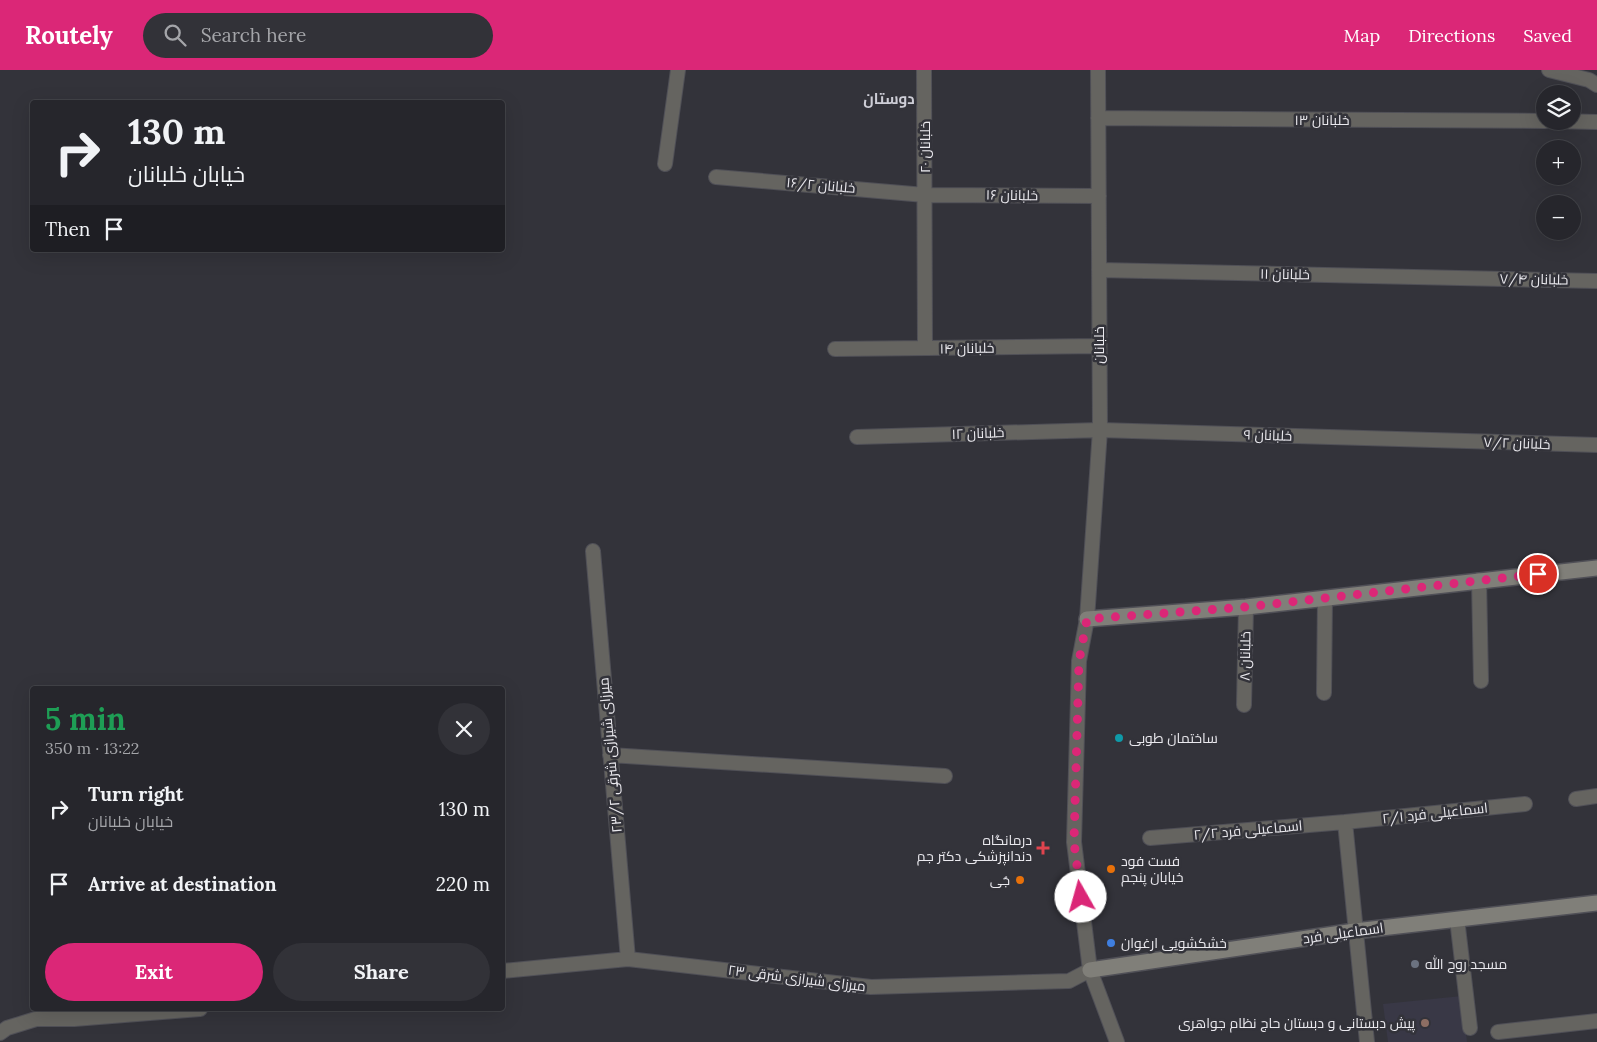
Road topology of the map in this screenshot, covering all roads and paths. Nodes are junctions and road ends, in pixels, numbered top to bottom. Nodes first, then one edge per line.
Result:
1 (678, 70) edge
2 (924, 70) edge
3 (1098, 70) edge
4 (1549, 70) edge
5 (1597, 85) edge
6 (1098, 118) junction
7 (1536, 121) edge
8 (1581, 122) edge
9 (1597, 122) edge
10 (665, 164) dead end
11 (716, 177) dead end
12 (925, 195) junction
13 (1099, 196) junction
14 (1099, 270) junction
15 (1472, 278) joint
16 (1597, 281) edge
17 (1099, 346) junction
18 (925, 348) junction
19 (835, 349) dead end
20 (1100, 430) junction
21 (857, 437) dead end
22 (1437, 440) joint
23 (1597, 445) edge
24 (593, 551) dead end
25 (1597, 568) edge
26 (1479, 580) junction
27 (1325, 598) junction
28 (1246, 607) junction
29 (1087, 619) junction
30 (1481, 681) dead end
31 (1324, 693) dead end
32 (1244, 705) dead end
33 (610, 755) junction
34 (944, 776) dead end
35 (1597, 796) edge
36 (1576, 799) dead end
37 (1525, 804) dead end
38 (1345, 822) junction
39 (1150, 838) dead end
40 (1597, 903) edge
41 (1457, 919) junction
42 (1355, 931) junction
43 (628, 958) junction
44 (1090, 970) junction
45 (505, 971) edge
46 (175, 1011) edge
47 (1597, 1021) edge
48 (1470, 1028) dead end
49 (1498, 1032) dead end
50 (0, 1033) edge
51 (1117, 1042) edge
52 (1367, 1042) edge

1 - 10 street
2 - 12 street, ۲۰ خلبانان
3 - 6 street, خلبانان
4 - 5 street
6 - 7 street, ۱۳ خلبانان
6 - 13 street, خلبانان
8 - 9 street
11 - 12 street, ۱۶/۲ خلبانان
12 - 13 street, ۱۶ خلبانان
12 - 18 street, ۲۰ خلبانان
13 - 14 street, خلبانان
14 - 15 street, ۱۱ خلبانان
14 - 17 street, خلبانان
15 - 16 street, ۷/۴ خلبانان
17 - 18 street, ۱۴ خلبانان
17 - 20 street, خلبانان
18 - 19 street, ۱۴ خلبانان
20 - 21 street, ۱۲ خلبانان
20 - 22 street, ۹ خلبانان
20 - 29 street, خلبانان
22 - 23 street, ۷/۲ خلبانان
24 - 33 street, ۲۳/۲ میرزای شیرازی شرقی
25 - 26 street
26 - 27 street
26 - 30 street
27 - 28 street
27 - 31 street
28 - 29 street
28 - 32 street, ۸ خلبانان
29 - 44 street, خلبانان
33 - 34 street
33 - 43 street, ۲۳/۲ میرزای شیرازی شرقی
35 - 36 street
37 - 38 street, ۲/۱ اسماعیلی فرد
38 - 39 street, ۲/۲ اسماعیلی فرد
38 - 42 street
40 - 41 street, اسماعیلی فرد
41 - 42 street, اسماعیلی فرد
41 - 48 street
42 - 44 street, اسماعیلی فرد
42 - 52 street
43 - 44 street, ۲۳ میرزای شیرازی شرقی
43 - 45 street, ۲۳ میرزای شیرازی شرقی
44 - 51 street, خلبانان
46 - 50 street
47 - 49 street

